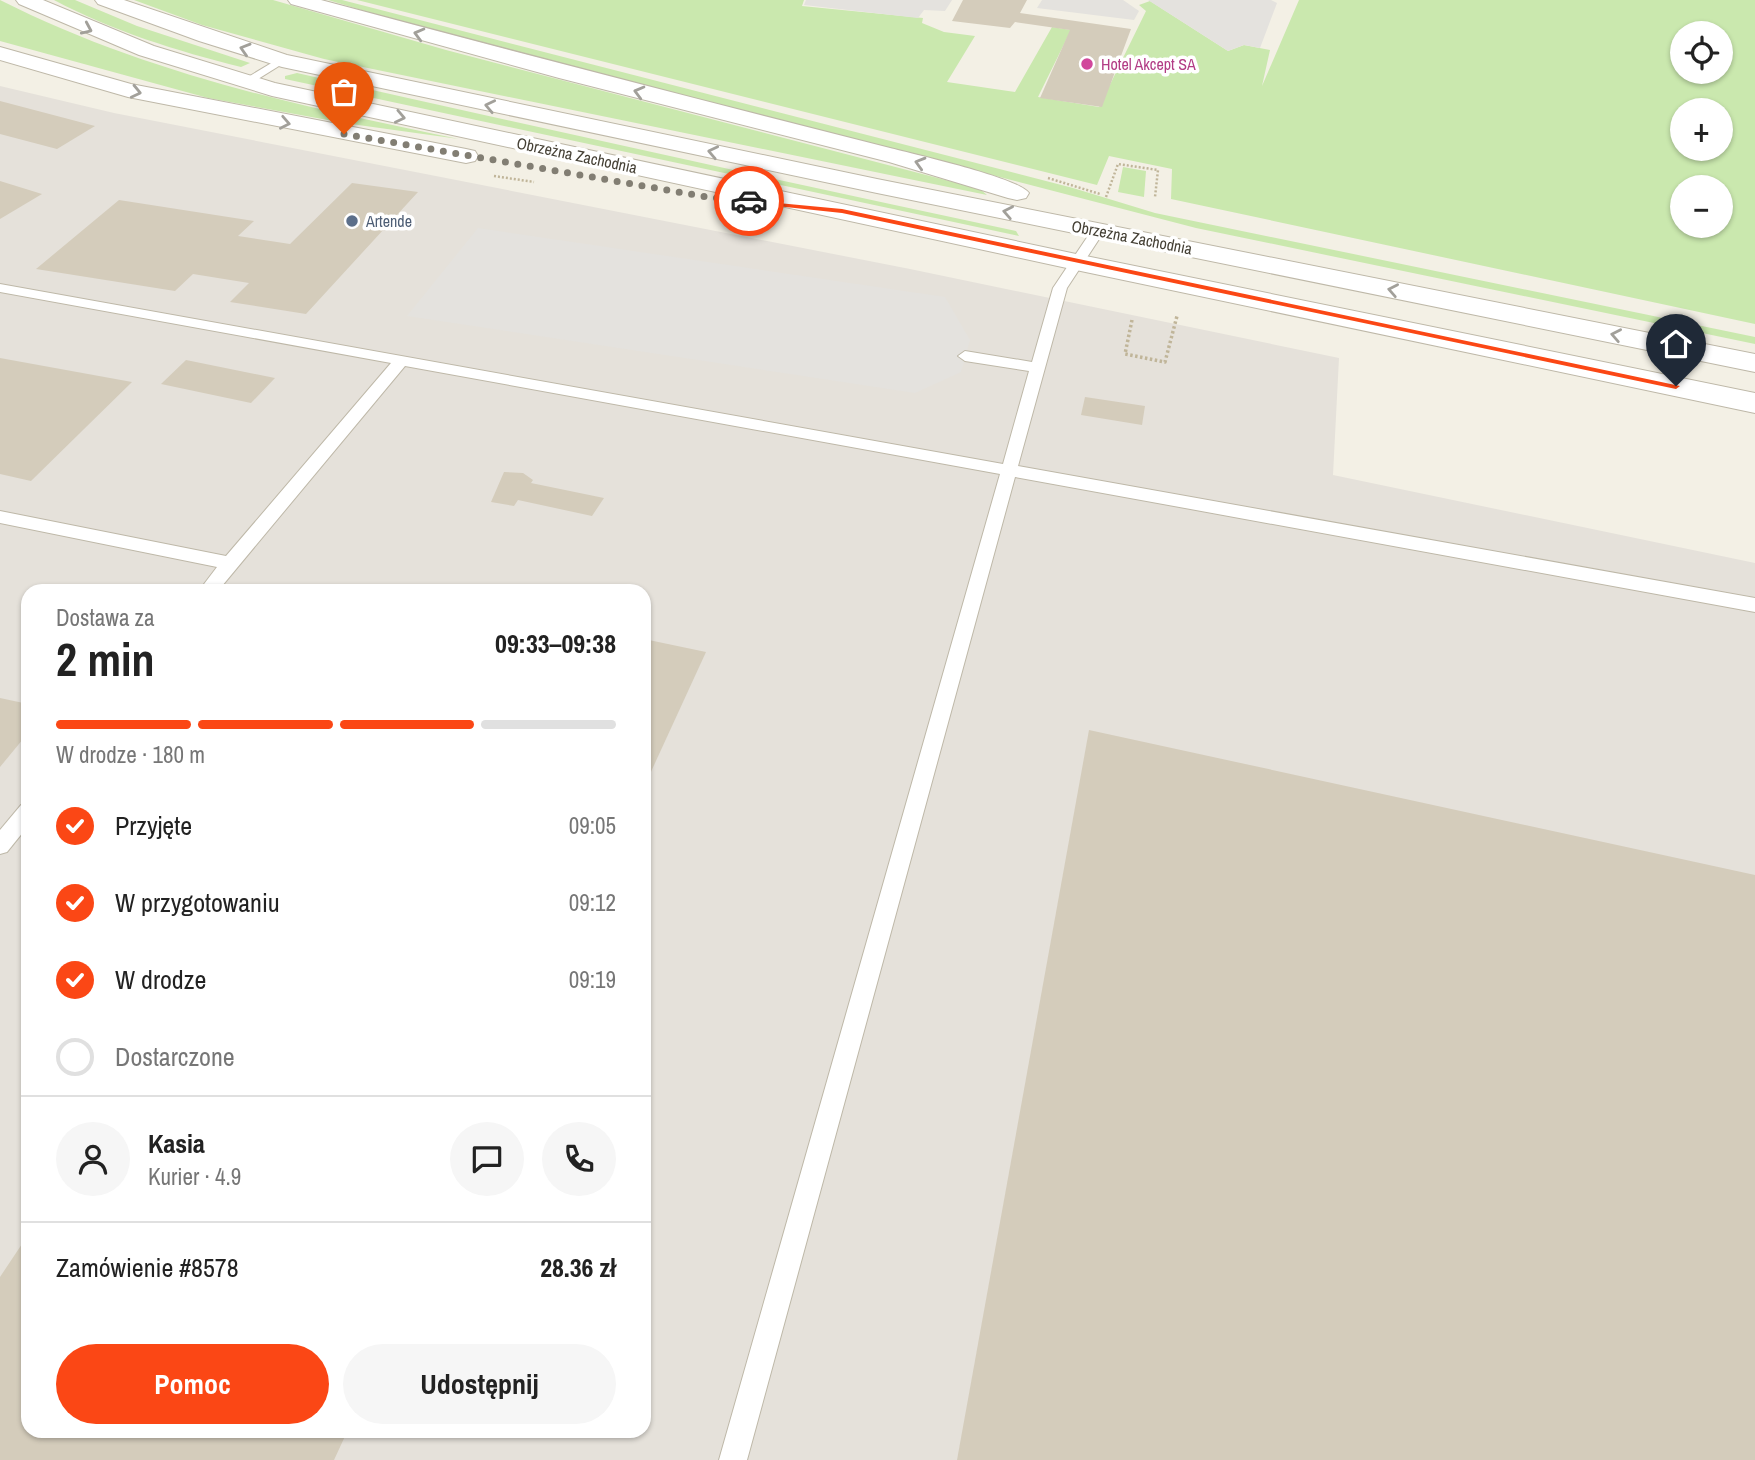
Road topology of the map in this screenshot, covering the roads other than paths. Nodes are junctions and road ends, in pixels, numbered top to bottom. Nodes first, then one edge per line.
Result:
1 (26, 0) edge
2 (105, 0) edge
3 (298, 0) edge
4 (317, 0) edge
5 (349, 15) junction
6 (0, 53) edge
7 (282, 61) junction
8 (246, 82) junction
9 (842, 211) junction
10 (1099, 230) junction
11 (1076, 262) junction
12 (0, 288) edge
13 (965, 356) dead end
14 (400, 362) junction
15 (1755, 363) edge
16 (1037, 368) junction
17 (1755, 403) edge
18 (1009, 471) junction
19 (0, 517) edge
20 (229, 563) junction
21 (212, 584) edge
22 (1755, 605) edge
23 (21, 820) edge
24 (0, 845) edge
25 (733, 1460) edge

1 -> 8 street, Obrzeżna Zachodnia
7 -> 2 street, Obrzeżna Zachodnia
3 - 5 street
4 - 5 street
10 -> 5 street
6 -> 9 street
7 - 8 lane
10 -> 7 street, Obrzeżna Zachodnia
8 -> 9 street, Obrzeżna Zachodnia
9 - 11 street, Obrzeżna Zachodnia
10 - 11 lane
15 -> 10 street, Obrzeżna Zachodnia
11 - 16 lane
11 - 17 street, Obrzeżna Zachodnia
12 - 14 lane
13 - 16 lane
14 - 18 lane
14 - 20 lane
16 - 18 lane
18 - 22 lane
18 - 25 lane
19 - 20 lane
20 - 21 lane
23 - 24 lane

